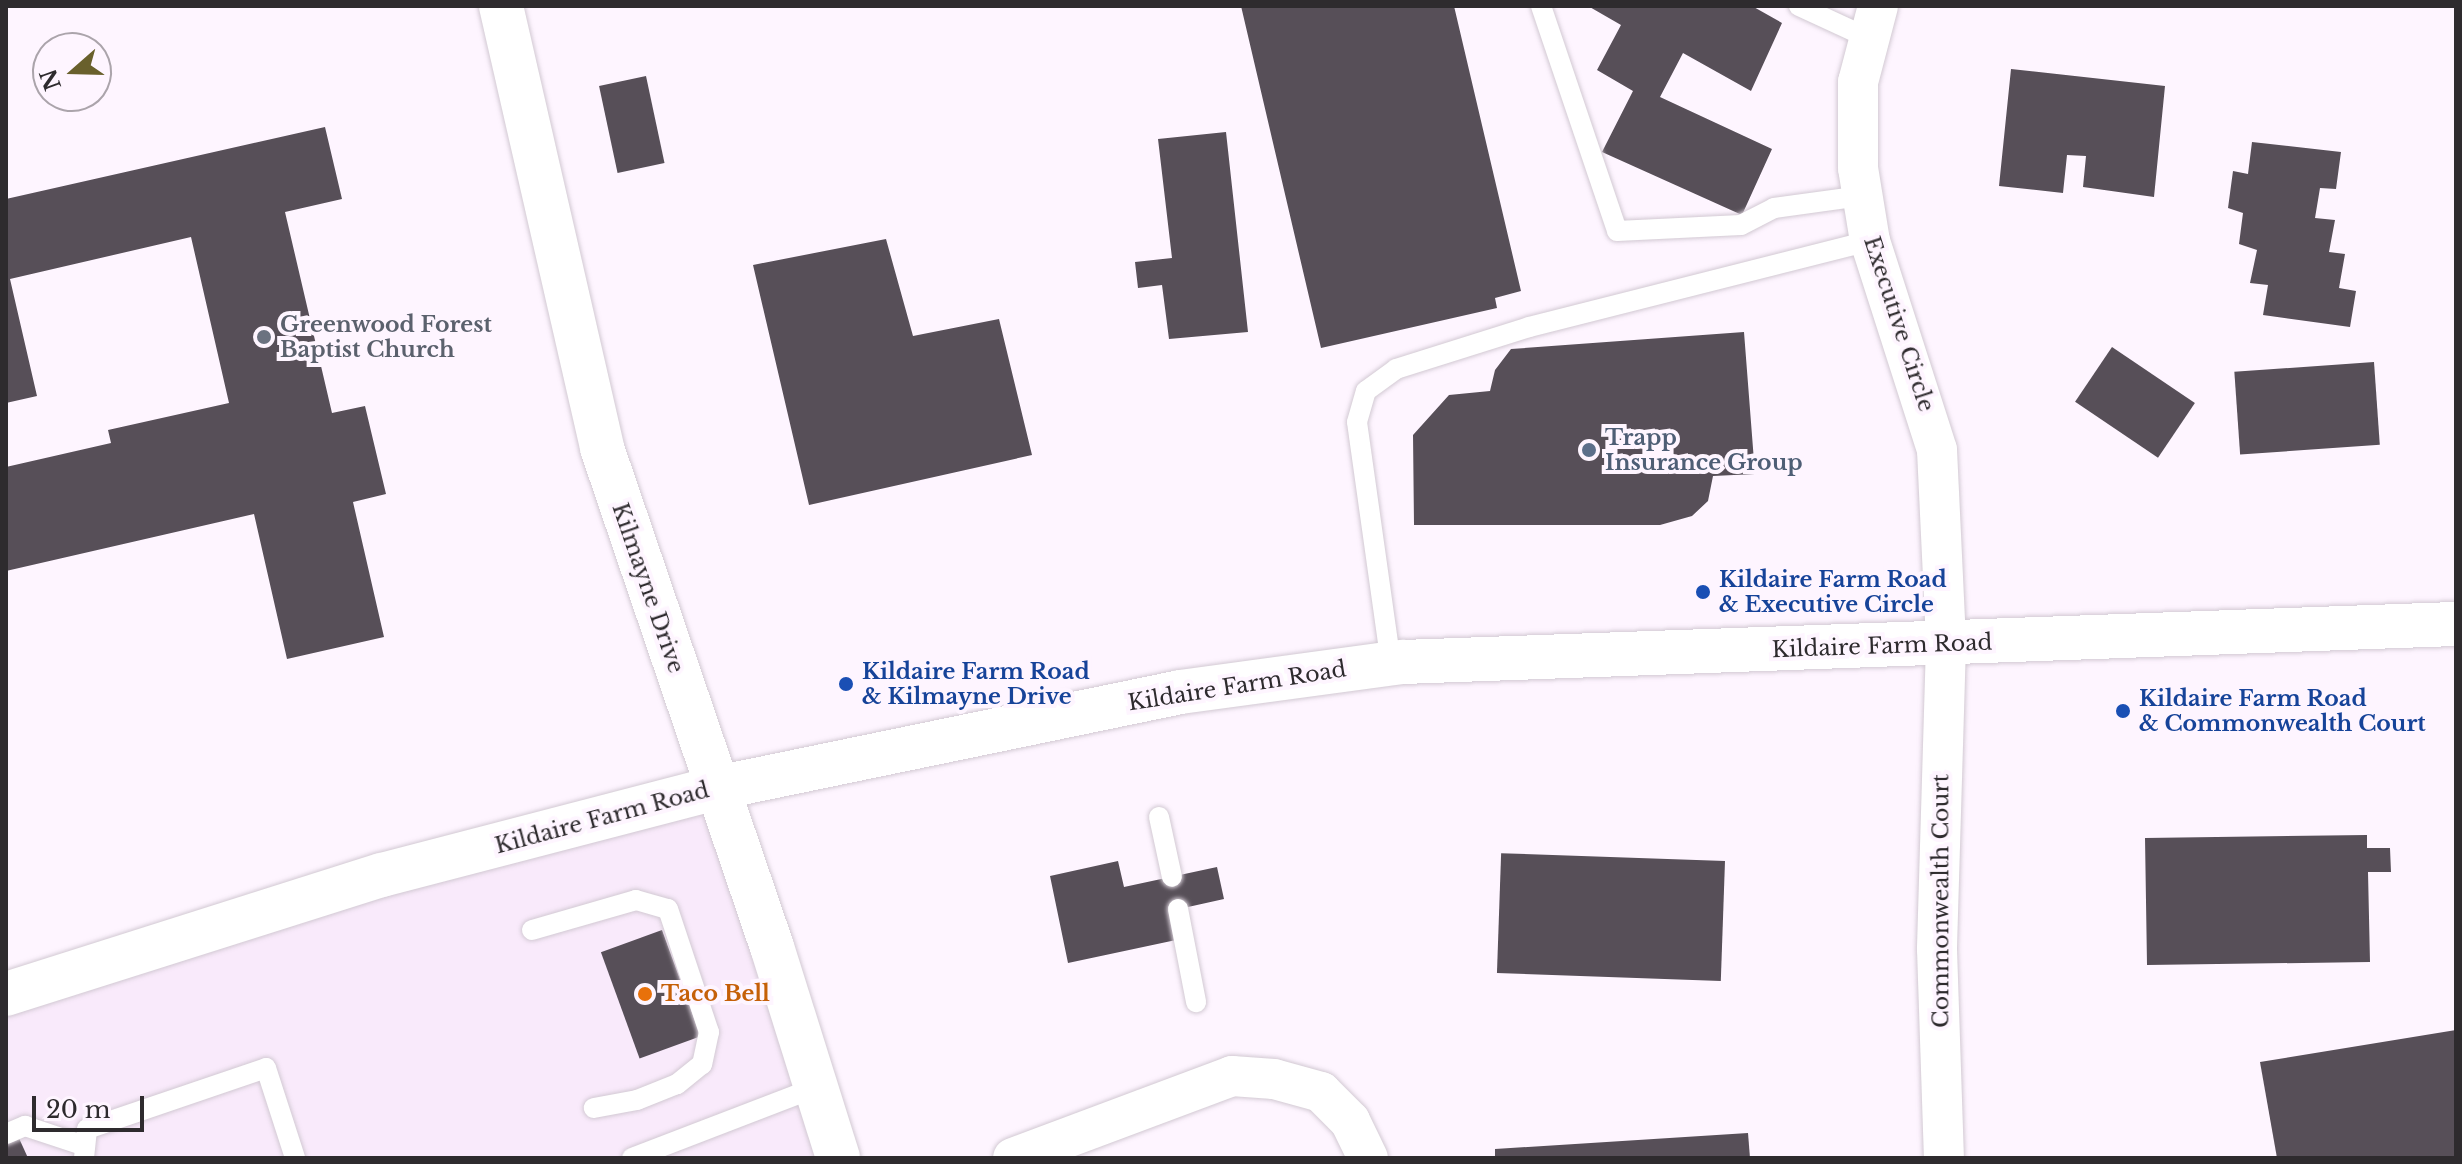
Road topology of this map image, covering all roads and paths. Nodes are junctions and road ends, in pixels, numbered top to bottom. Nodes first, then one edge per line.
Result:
1 (501, 6) edge
2 (1541, 6) edge
3 (1799, 6) edge
4 (1872, 22) edge
5 (1862, 196) junction
6 (1870, 241) junction
7 (2456, 624) edge
8 (1946, 644) junction
9 (1391, 664) junction
10 (717, 788) junction
11 (1159, 817) dead end
12 (1172, 877) dead end
13 (1178, 909) dead end
14 (532, 930) dead end
15 (6, 994) edge
16 (1196, 1002) dead end
17 (814, 1088) junction
18 (594, 1108) dead end
19 (6, 1134) edge
20 (84, 1152) edge
21 (295, 1158) edge
22 (632, 1158) edge
23 (838, 1158) edge
24 (1013, 1158) edge
25 (1368, 1158) edge
26 (1944, 1158) edge

1 - 10 main road, Kilmayne Drive
2 - 5 lane
3 - 4 lane
4 - 5 street, Executive Circle
5 - 6 street, Executive Circle
6 - 8 street, Executive Circle
6 - 9 lane
7 - 8 main road, Kildaire Farm Road
8 - 9 main road, Kildaire Farm Road
8 - 26 street, Commonwealth Court
9 - 10 main road, Kildaire Farm Road
10 - 15 main road, Kildaire Farm Road
10 - 17 main road, Kilmayne Drive
11 - 12 lane
13 - 16 lane
14 - 18 lane
17 - 22 lane
17 - 23 main road, Kilmayne Drive
19 - 20 lane
20 - 21 lane
24 - 25 street

